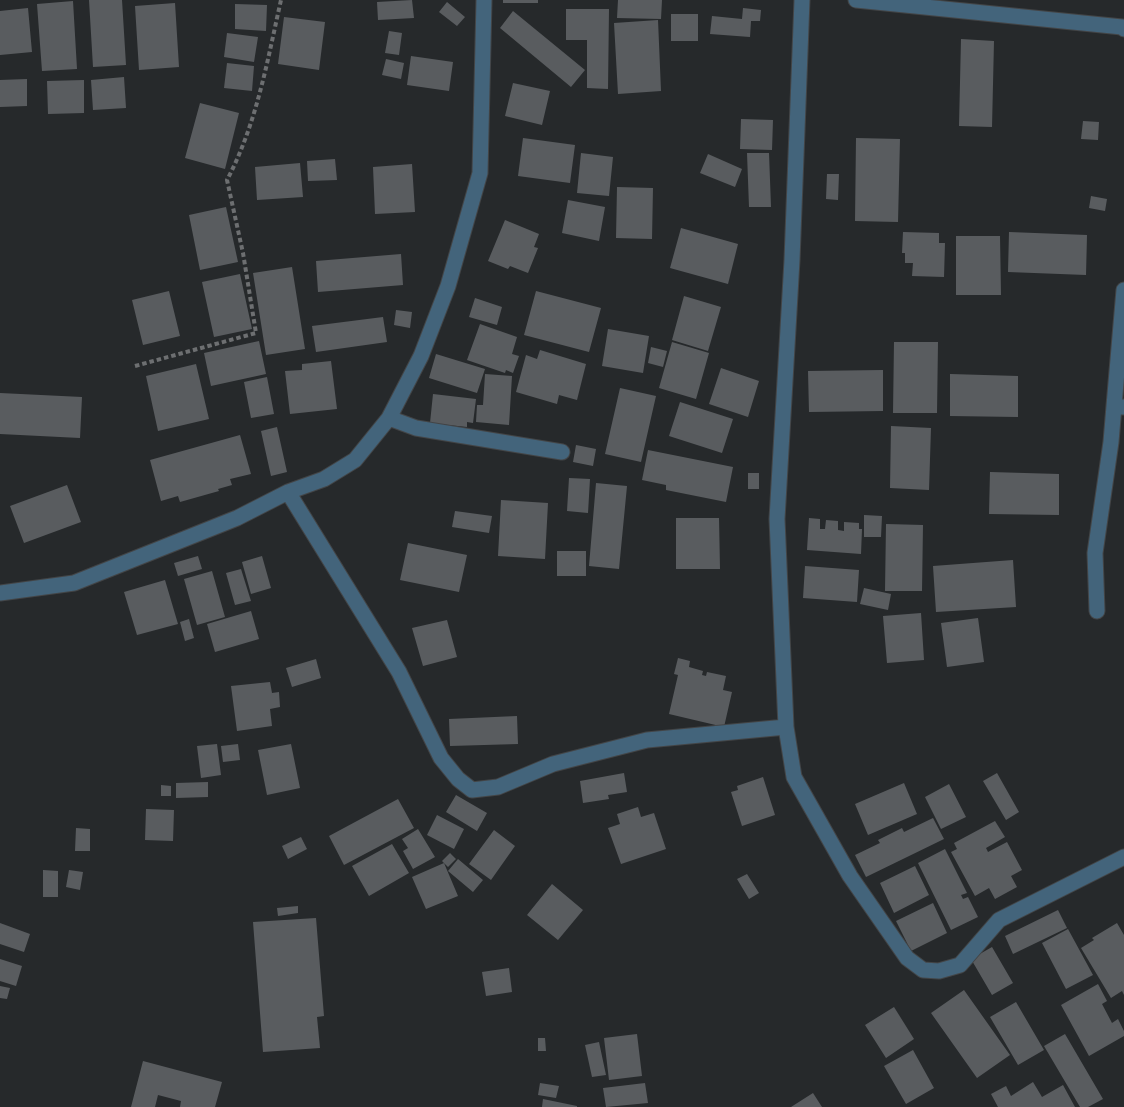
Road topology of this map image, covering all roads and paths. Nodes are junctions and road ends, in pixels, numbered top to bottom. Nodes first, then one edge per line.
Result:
1 (281, 0) edge
2 (484, 0) edge
3 (802, 0) edge
4 (855, 0) edge
5 (1124, 29) edge
6 (1124, 290) edge
7 (135, 366) dead end
8 (1119, 406) edge
9 (388, 418) junction
10 (562, 452) dead end
11 (288, 492) junction
12 (0, 593) edge
13 (1097, 611) dead end
14 (786, 727) junction
15 (1124, 857) edge

1 - 7 path
2 - 9 street
3 - 14 street
4 - 5 street
6 - 8 street
8 - 13 street
9 - 10 street
9 - 11 street
11 - 12 street
11 - 14 street
14 - 15 street

